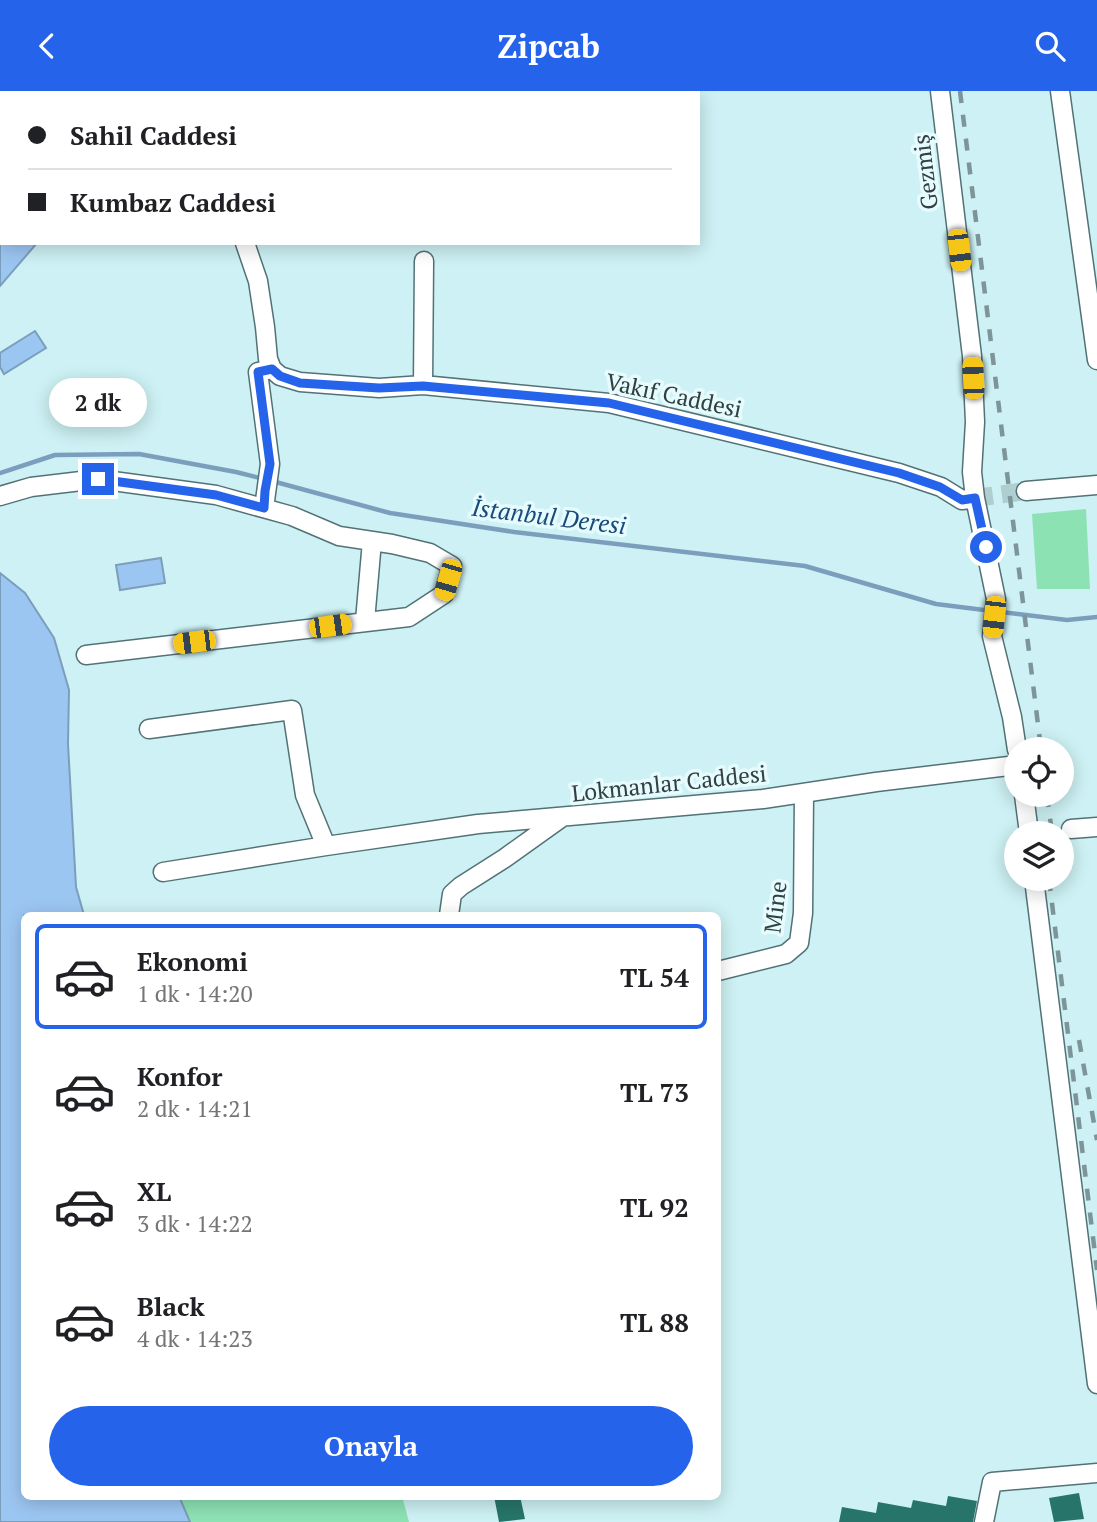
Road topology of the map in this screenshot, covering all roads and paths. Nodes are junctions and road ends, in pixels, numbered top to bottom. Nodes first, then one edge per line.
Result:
1 (940, 91) edge
2 (1060, 91) edge
3 (246, 245) edge
4 (424, 261) dead end
5 (1097, 360) edge
6 (272, 369) junction
7 (423, 386) junction
8 (1097, 485) edge
9 (1026, 491) tunnel mouth
10 (0, 496) edge
11 (975, 498) junction
12 (265, 500) junction
13 (372, 541) junction
14 (365, 621) junction
15 (86, 655) dead end
16 (149, 730) dead end
17 (1015, 737) edge
18 (1004, 767) edge
19 (804, 793) junction
20 (562, 818) junction
21 (1097, 827) edge
22 (1074, 829) edge
23 (326, 846) junction
24 (163, 871) dead end
25 (1035, 891) edge
26 (449, 912) edge
27 (721, 970) edge
28 (1097, 1384) edge
29 (1097, 1473) edge
30 (984, 1522) edge

1 - 11 street, Gezmiş
2 - 5 street
3 - 6 street
4 - 7 street
6 - 7 street, Vakıf Caddesi
6 - 12 street
7 - 11 street, Vakıf Caddesi
8 - 9 street
10 - 12 street
11 - 17 street, Gezmiş
12 - 13 street
13 - 14 street
13 - 14 street
14 - 15 street
16 - 23 street
18 - 19 street, Lokmanlar Caddesi
19 - 20 street, Lokmanlar Caddesi
19 - 27 street, Mine
20 - 23 street, Lokmanlar Caddesi
20 - 26 street
21 - 22 street
23 - 24 street, Lokmanlar Caddesi
25 - 28 street
29 - 30 street

